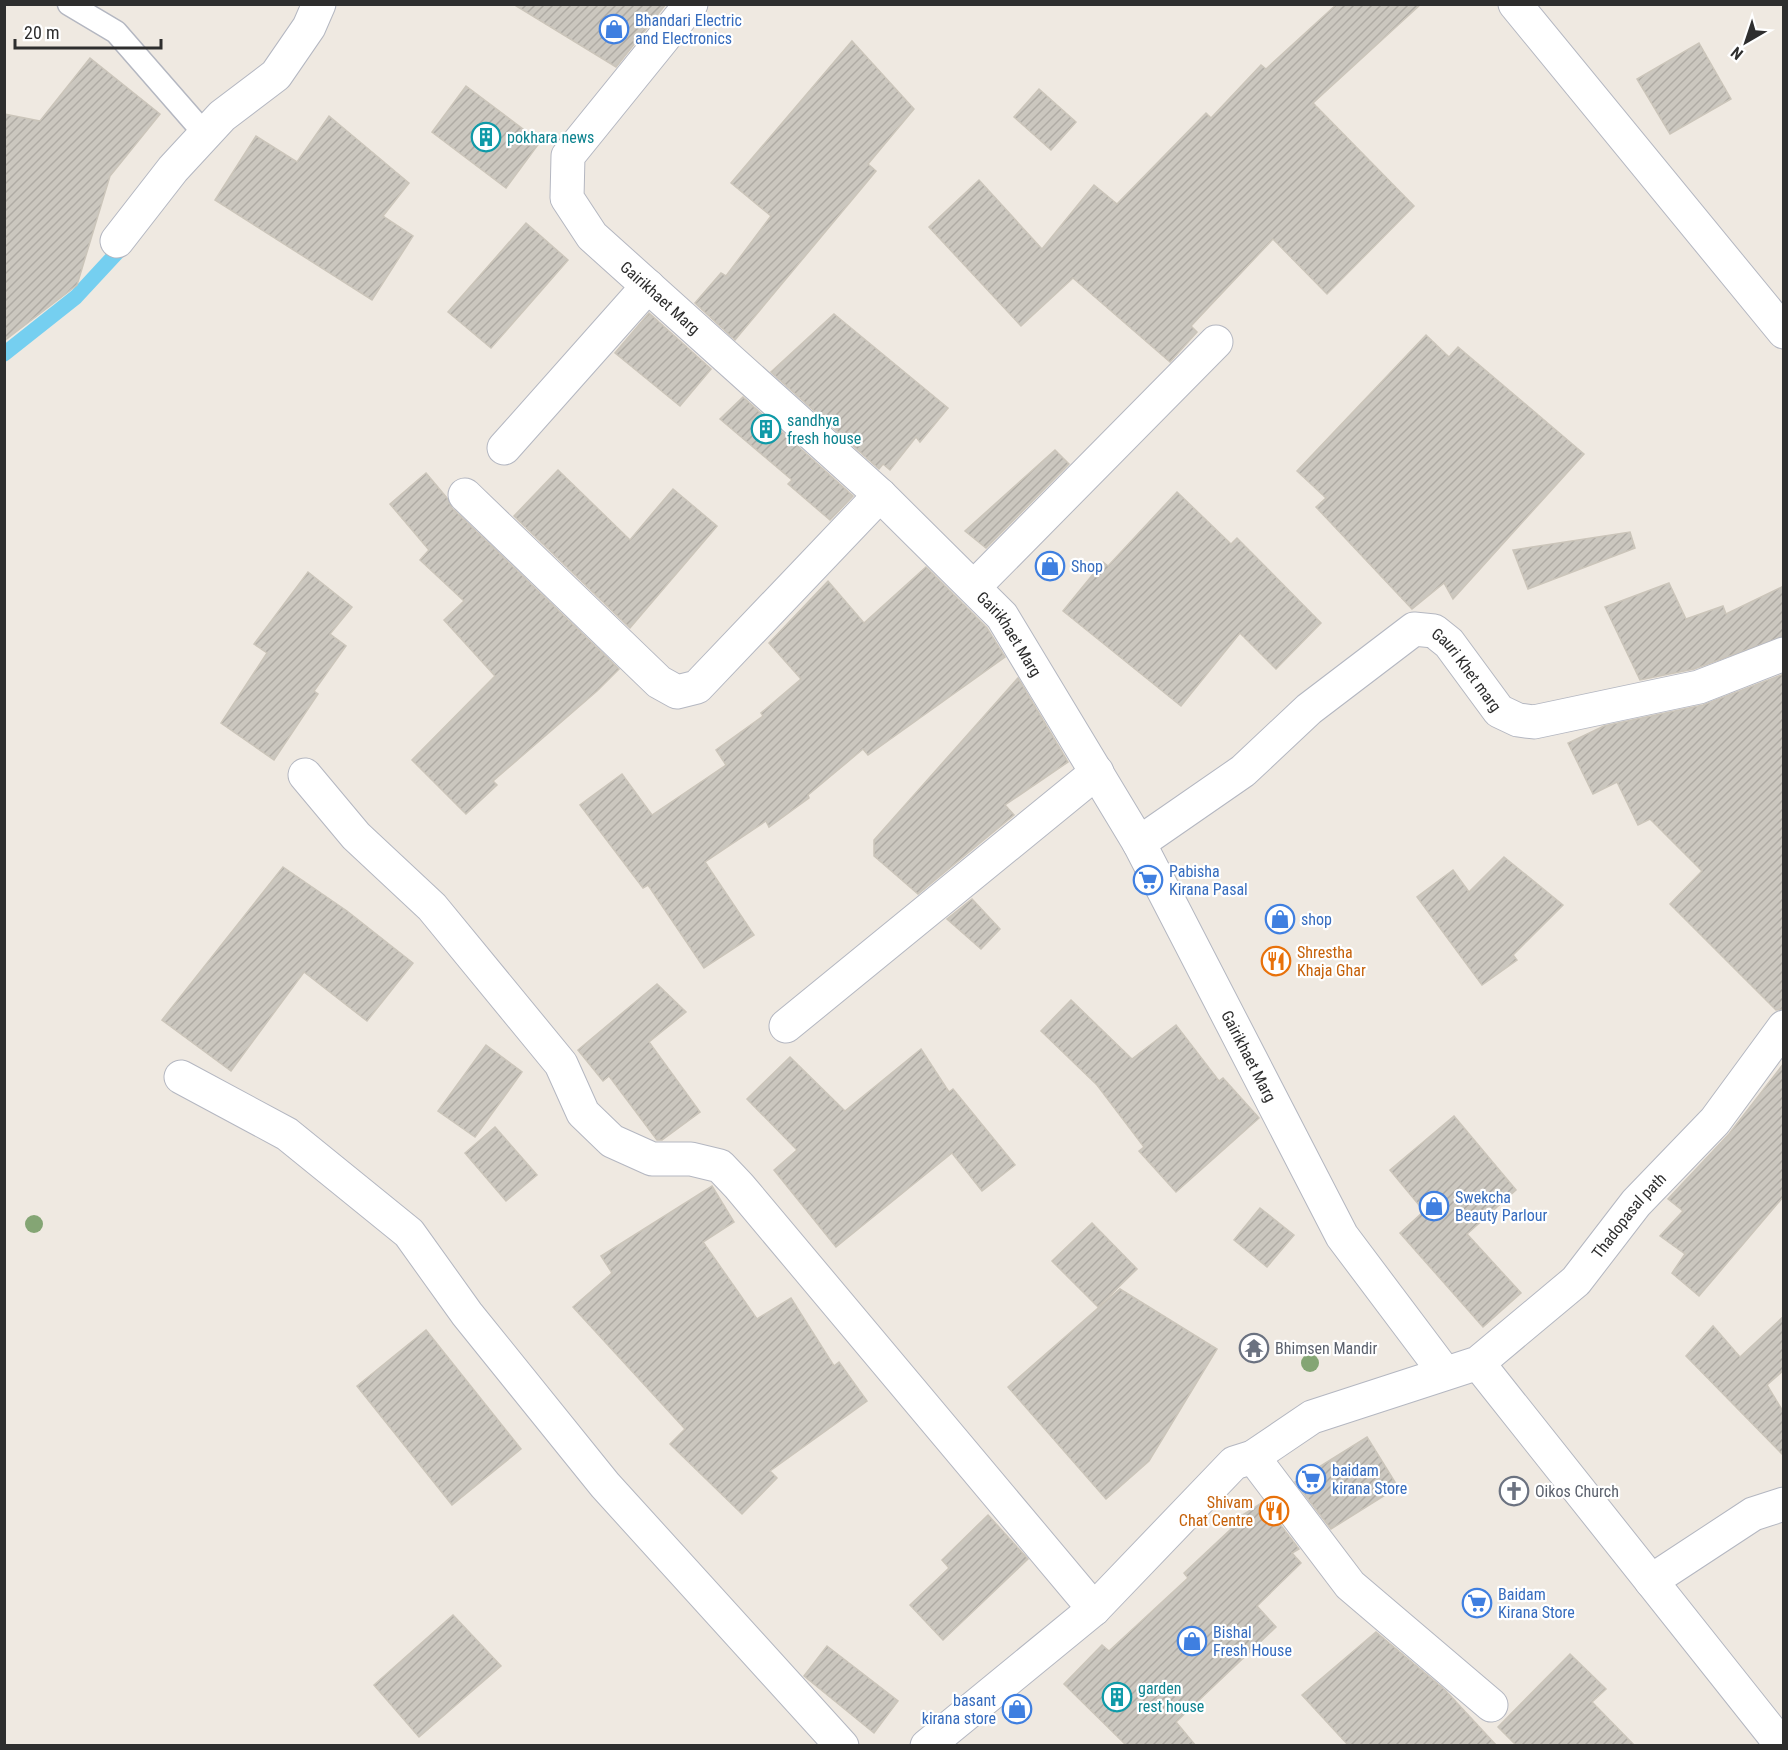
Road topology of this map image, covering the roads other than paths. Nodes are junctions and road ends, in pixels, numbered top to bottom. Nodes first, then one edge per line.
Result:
1 (69, 4) edge
2 (320, 4) edge
3 (691, 4) edge
4 (1515, 4) edge
5 (205, 134) junction
6 (117, 241) dead end
7 (648, 286) junction
8 (1784, 332) edge
9 (1216, 342) dead end
10 (504, 448) dead end
11 (465, 495) dead end
12 (879, 495) junction
13 (974, 587) junction
14 (1784, 654) edge
15 (1098, 772) junction
16 (305, 776) dead end
17 (1139, 843) junction
18 (786, 1026) dead end
19 (1784, 1027) edge
20 (181, 1077) dead end
21 (1478, 1363) junction
22 (1445, 1373) junction
23 (1253, 1457) junction
24 (1784, 1504) edge
25 (1651, 1581) junction
26 (1094, 1609) junction
27 (1491, 1705) dead end
28 (842, 1746) edge
29 (927, 1746) edge
30 (1778, 1746) edge

1 - 5 lane
2 - 5 street
3 - 7 street, Gairikhaet Marg
4 - 8 street
5 - 6 street
7 - 10 street
7 - 12 street, Gairikhaet Marg
9 - 13 street
11 - 12 street
12 - 13 street, Gairikhaet Marg
13 - 15 street, Gairikhaet Marg
14 - 17 street, Gauri Khet marg
15 - 17 street, Gairikhaet Marg
15 - 18 street
16 - 26 street
17 - 22 street, Gairikhaet Marg
19 - 21 street, Thadopasal path
20 - 28 street
21 - 22 street, Thadopasal path
21 - 25 street
22 - 23 street, Thadopasal path
23 - 26 street, Thadopasal path
23 - 27 street
24 - 25 street
25 - 30 street
26 - 29 street, Thadopasal path

